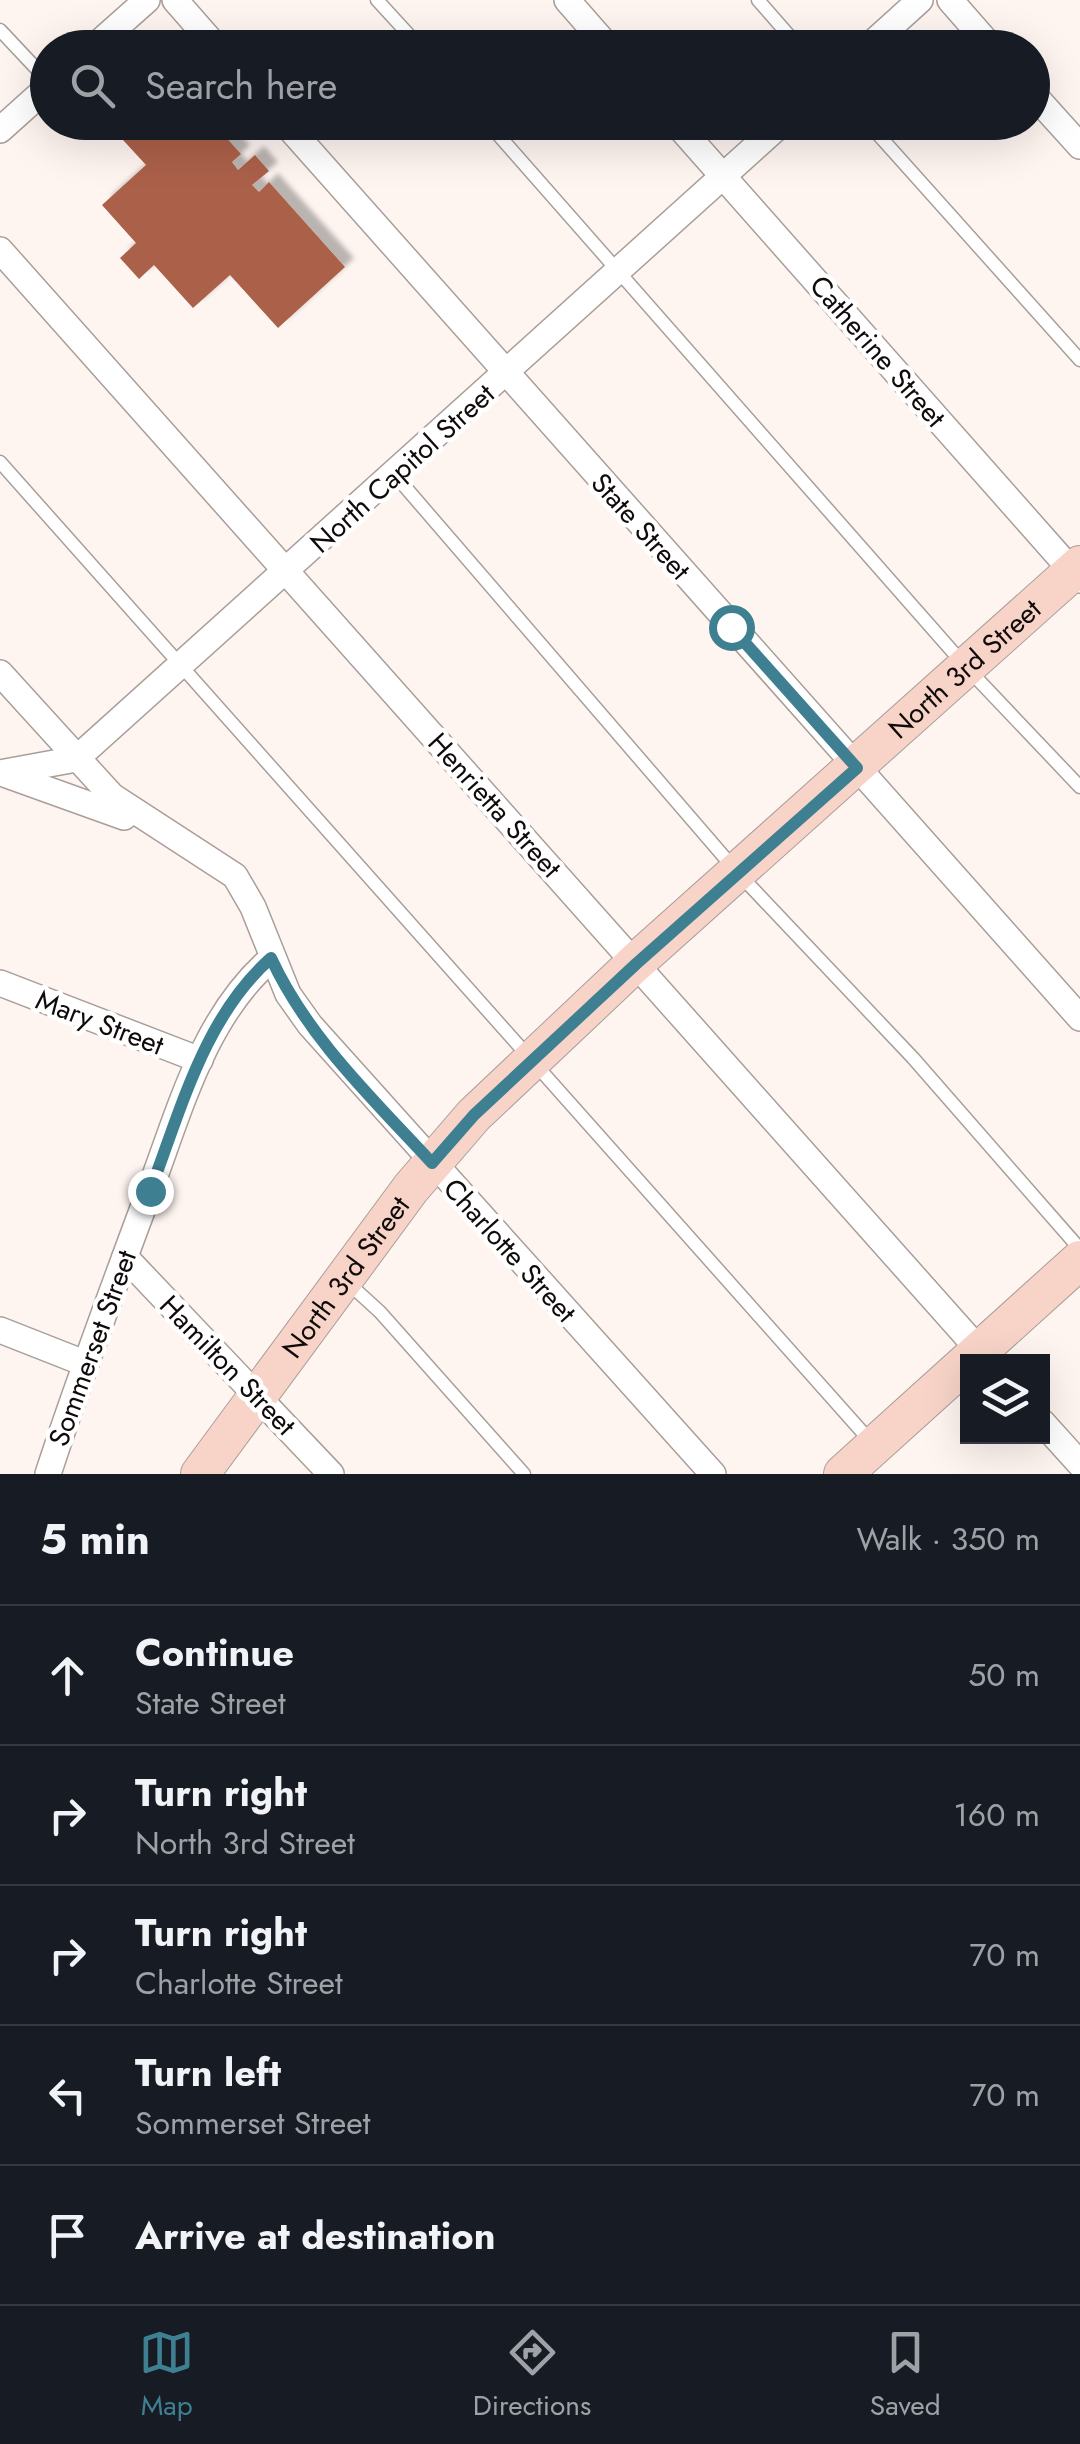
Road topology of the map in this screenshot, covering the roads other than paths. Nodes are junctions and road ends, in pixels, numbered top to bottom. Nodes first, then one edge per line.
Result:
1 (147, 0) edge
2 (175, 0) edge
3 (377, 0) edge
4 (566, 0) edge
5 (758, 0) edge
6 (920, 0) edge
7 (950, 0) edge
8 (0, 30) edge
9 (113, 30) edge
10 (201, 30) edge
11 (404, 30) edge
12 (593, 30) edge
13 (784, 30) edge
14 (887, 30) edge
15 (976, 30) edge
16 (30, 64) edge
17 (30, 101) edge
18 (1050, 113) edge
19 (0, 130) edge
20 (300, 140) edge
21 (503, 140) edge
22 (691, 140) edge
23 (763, 140) edge
24 (883, 140) edge
25 (1080, 146) edge
26 (723, 176) junction
27 (0, 250) edge
28 (618, 272) junction
29 (1080, 360) edge
30 (506, 373) junction
31 (0, 462) edge
32 (394, 474) junction
33 (288, 572) junction
34 (1078, 572) edge
35 (182, 666) junction
36 (967, 668) junction
37 (0, 673) edge
38 (76, 758) junction
39 (857, 768) junction
40 (0, 773) edge
41 (1080, 786) edge
42 (180, 841) junction
43 (738, 872) junction
44 (271, 958) junction
45 (636, 964) junction
46 (0, 984) edge
47 (1080, 1018) edge
48 (200, 1060) junction
49 (532, 1060) junction
50 (432, 1163) junction
51 (1080, 1249) edge
52 (125, 1257) junction
53 (1080, 1260) edge
54 (344, 1279) junction
55 (0, 1330) edge
56 (982, 1354) edge
57 (986, 1354) edge
58 (84, 1363) junction
59 (960, 1375) edge
60 (258, 1394) junction
61 (1050, 1431) edge
62 (874, 1445) junction
63 (1080, 1464) edge
64 (48, 1474) edge
65 (200, 1474) edge
66 (331, 1474) edge
67 (524, 1474) edge
68 (713, 1474) edge
69 (843, 1474) edge

1 - 9 street
2 - 10 street
3 - 11 lane
4 - 12 street
5 - 13 lane
6 - 14 street
7 - 15 street
8 - 16 lane
17 - 19 street
18 - 25 street
20 - 30 street, State Street
21 - 28 lane
22 - 26 street, Catherine Street
23 - 26 street, North Capitol Street
24 - 29 lane
26 - 28 street, North Capitol Street
26 - 34 street, Catherine Street
27 - 33 street, Henrietta Street
28 - 30 street, North Capitol Street
28 - 36 lane
30 - 32 street, North Capitol Street
30 - 39 street, State Street
31 - 35 lane
32 - 33 street, North Capitol Street
32 - 43 lane
33 - 35 street, North Capitol Street
33 - 45 street, Henrietta Street
34 - 36 main road, North 3rd Street
35 - 38 street, North Capitol Street
35 - 49 lane
36 - 39 main road, North 3rd Street
36 - 41 lane
37 - 38 street, Charlotte Street
38 - 40 street, North Capitol Street
38 - 42 street, Charlotte Street
39 - 43 main road, North 3rd Street
39 - 47 street, State Street
40 - 42 street
42 - 44 street, Charlotte Street
43 - 45 main road, North 3rd Street
43 - 51 lane
44 - 48 street, Sommerset Street
44 - 50 street, Charlotte Street
45 - 49 main road, North 3rd Street
45 - 56 street, Henrietta Street
46 - 48 street, Mary Street
48 - 52 street, Sommerset Street
49 - 50 main road, North 3rd Street
49 - 62 lane
50 - 54 main road, North 3rd Street
50 - 68 street, Charlotte Street
52 - 58 street, Sommerset Street
52 - 60 street, Hamilton Street
53 - 57 main road
54 - 60 main road, North 3rd Street
54 - 67 lane
55 - 58 street
58 - 64 street, Sommerset Street
59 - 62 main road
60 - 65 main road, North 3rd Street
60 - 66 street, Hamilton Street
61 - 63 street
62 - 69 main road

